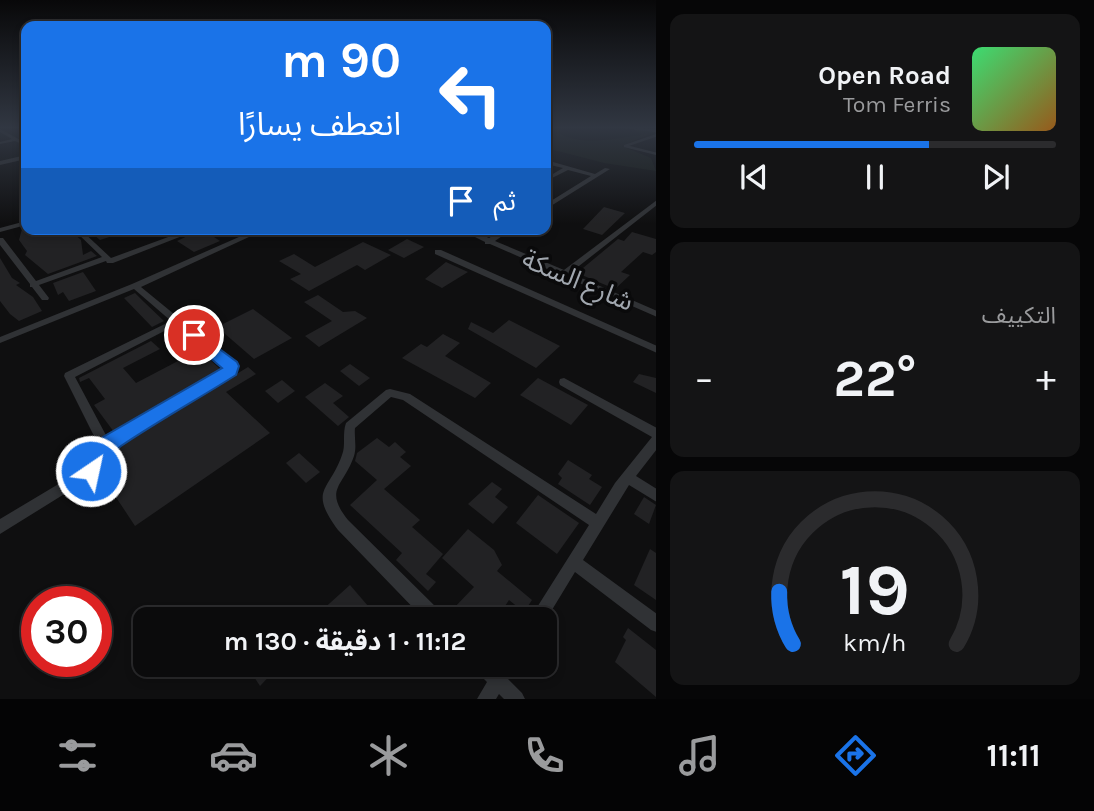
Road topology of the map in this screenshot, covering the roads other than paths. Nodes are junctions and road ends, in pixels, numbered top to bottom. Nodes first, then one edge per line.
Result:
1 (551, 163) edge
2 (568, 168) junction
3 (607, 169) dead end
4 (596, 176) junction
5 (551, 178) edge
6 (656, 202) edge
7 (551, 203) edge
8 (21, 224) edge
9 (0, 230) edge
10 (82, 235) edge
11 (171, 235) edge
12 (182, 235) edge
13 (250, 235) edge
14 (473, 235) edge
15 (499, 235) edge
16 (175, 238) junction
17 (0, 240) edge
18 (488, 242) junction
19 (438, 251) dead end
20 (111, 262) junction
21 (564, 274) junction
22 (33, 285) junction
23 (135, 286) junction
24 (45, 298) dead end
25 (656, 314) edge
26 (177, 321) junction
27 (0, 340) edge
28 (656, 350) edge
29 (564, 382) dead end
30 (656, 437) edge
31 (106, 447) junction
32 (628, 478) junction
33 (656, 496) edge
34 (598, 523) junction
35 (0, 527) edge
36 (574, 562) junction
37 (424, 607) edge
38 (545, 607) edge
39 (656, 624) edge
40 (493, 677) edge
41 (500, 677) edge
42 (497, 681) junction
43 (486, 699) edge
44 (516, 699) edge

1 - 2 street
2 - 4 street
2 - 5 street
3 - 4 street
4 - 7 street
6 - 21 street
8 - 9 street
10 - 20 street
11 - 16 street
12 - 16 street
13 - 23 street
14 - 18 street, شارع السكة
15 - 18 street
16 - 20 street
17 - 22 street
18 - 21 street, شارع السكة
19 - 28 street
20 - 22 street
21 - 25 street, شارع السكة
22 - 24 street
23 - 26 street
23 - 27 street
26 - 31 street
26 - 31 street
29 - 30 street
30 - 32 street
31 - 35 street
32 - 33 street
32 - 34 street
34 - 36 street
34 - 37 street
36 - 38 street
36 - 39 street
40 - 42 street
41 - 42 street
42 - 43 street
42 - 44 street

